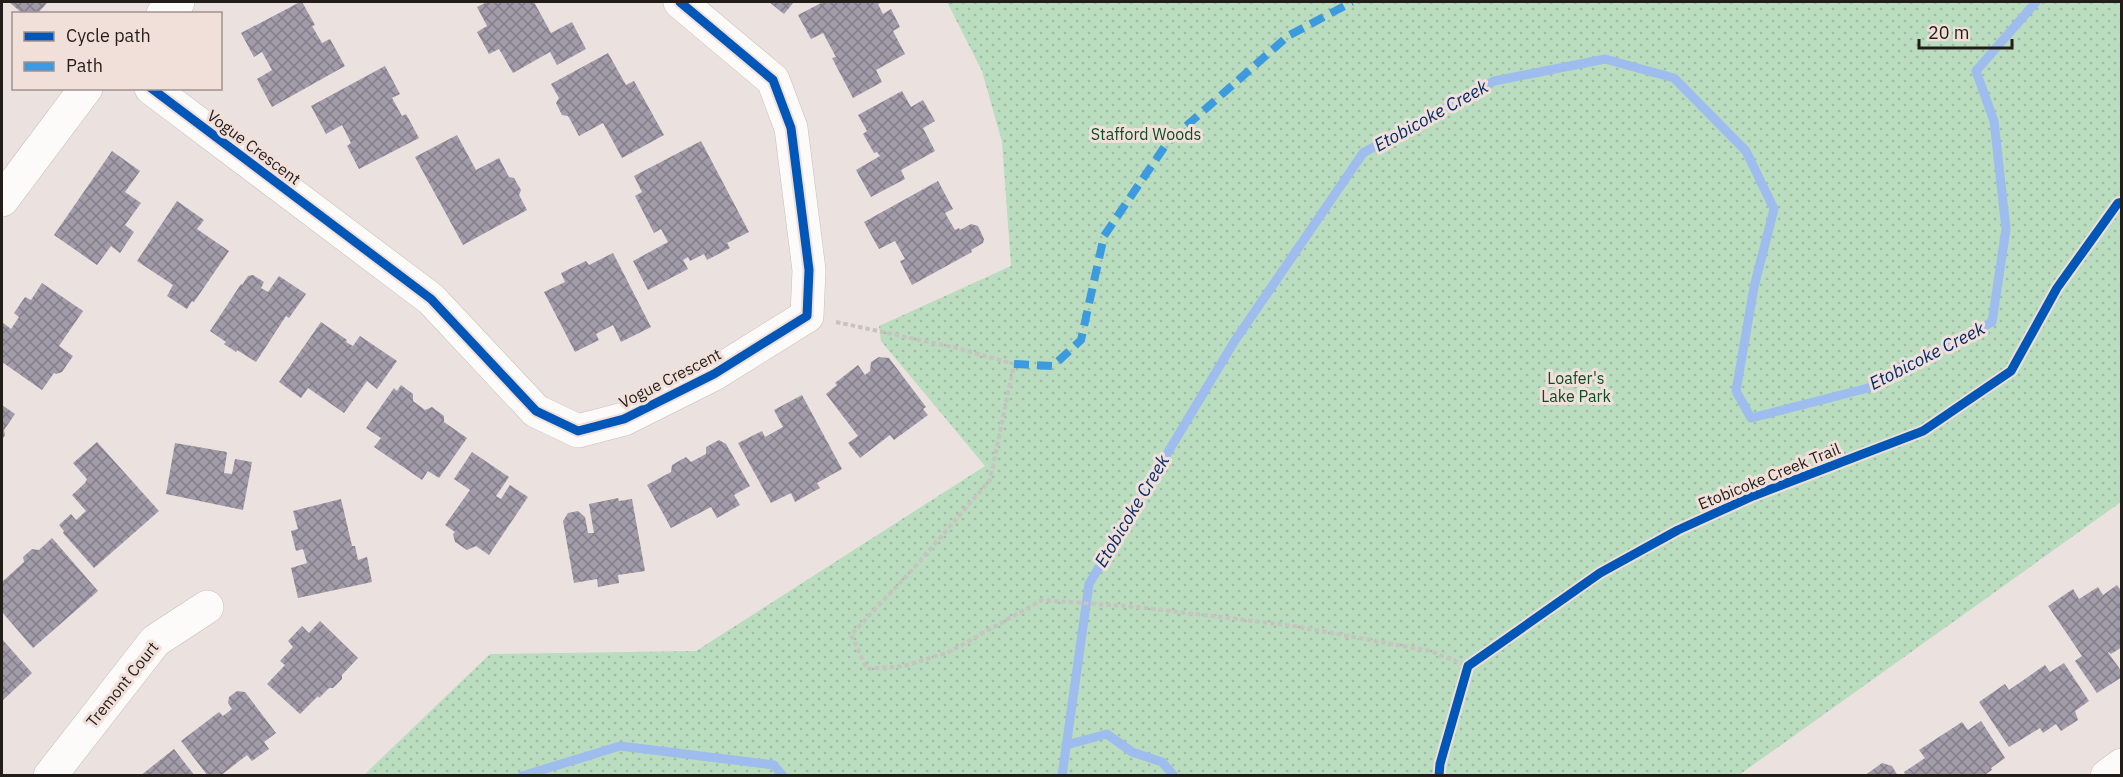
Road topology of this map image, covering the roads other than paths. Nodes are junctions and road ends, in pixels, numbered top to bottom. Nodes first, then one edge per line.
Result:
1 (178, 2) edge
2 (680, 2) edge
3 (166, 12) edge
4 (84, 90) edge
5 (154, 90) edge
6 (2, 200) edge
7 (207, 607) dead end
8 (2121, 765) edge
9 (50, 776) edge
10 (2107, 776) edge

1 - 3 street
2 - 5 street, Vogue Crescent
4 - 6 street
7 - 9 street, Tremont Court
8 - 10 street

